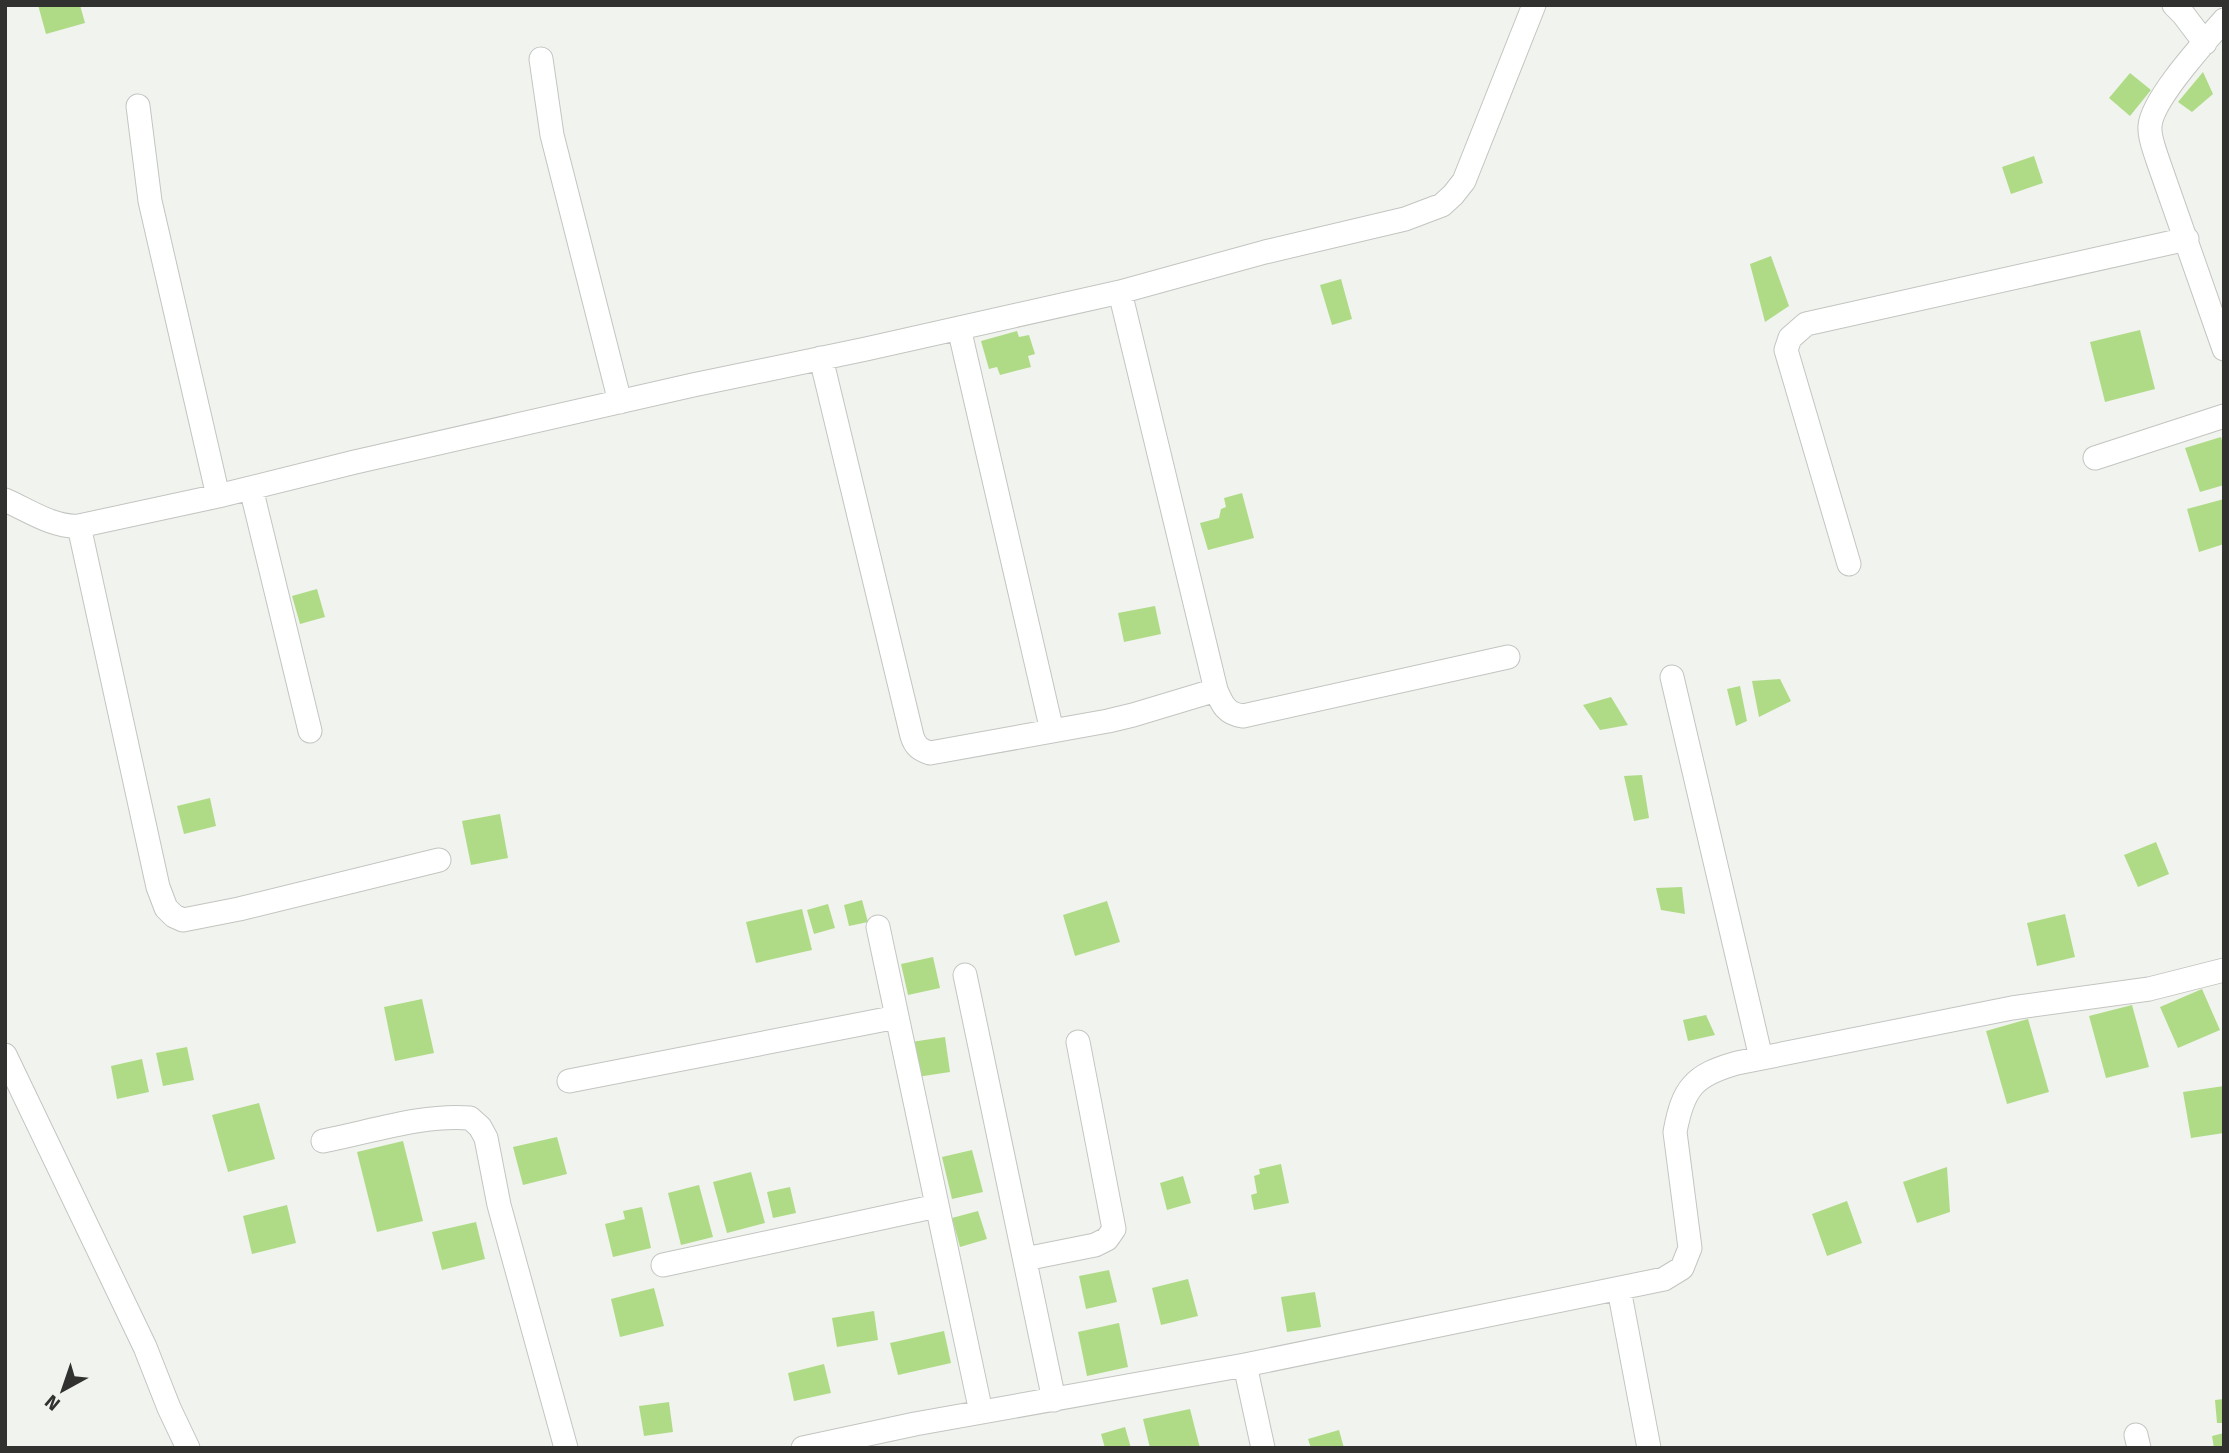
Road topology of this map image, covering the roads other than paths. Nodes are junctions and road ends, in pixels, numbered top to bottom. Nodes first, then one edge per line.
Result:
1 (1534, 5) edge
2 (2174, 5) edge
3 (2224, 20) edge
4 (2205, 43) junction
5 (541, 59) dead end
6 (138, 106) dead end
7 (2187, 239) junction
8 (1120, 292) junction
9 (959, 328) junction
10 (2224, 349) edge
11 (821, 358) junction
12 (620, 402) junction
13 (2224, 415) edge
14 (2095, 458) dead end
15 (251, 488) junction
16 (218, 496) junction
17 (5, 500) edge
18 (79, 526) junction
19 (1849, 564) dead end
20 (1508, 657) dead end
21 (1672, 677) dead end
22 (1216, 690) junction
23 (310, 731) dead end
24 (1052, 731) junction
25 (439, 860) dead end
26 (878, 927) dead end
27 (2224, 970) edge
28 (965, 975) dead end
29 (897, 1017) junction
30 (1078, 1042) dead end
31 (5, 1055) edge
32 (1761, 1058) junction
33 (569, 1081) dead end
34 (323, 1141) dead end
35 (937, 1206) junction
36 (1025, 1259) junction
37 (663, 1265) dead end
38 (1619, 1289) junction
39 (1245, 1364) junction
40 (1055, 1400) junction
41 (981, 1412) junction
42 (188, 1448) edge
43 (566, 1448) edge
44 (803, 1448) edge
45 (1262, 1448) edge
46 (1649, 1448) edge

1 - 8 street
2 - 4 street
3 - 4 street
4 - 7 street
5 - 12 street
6 - 16 street
7 - 10 street
7 - 19 street
8 - 9 street
8 - 22 street
9 - 11 street
9 - 24 street
11 - 12 street
11 - 24 street
12 - 15 street
13 - 14 street
15 - 16 street
15 - 23 street
16 - 18 street
17 - 18 street
18 - 25 street
20 - 22 street
21 - 32 street
22 - 24 street
26 - 29 street
27 - 32 street
28 - 36 street
29 - 33 street
29 - 35 street
30 - 36 street
31 - 42 street
32 - 38 street
34 - 43 street
35 - 37 street
35 - 41 street
36 - 40 street
38 - 39 street
38 - 46 street
39 - 40 street
39 - 45 street
40 - 41 street
41 - 44 street

